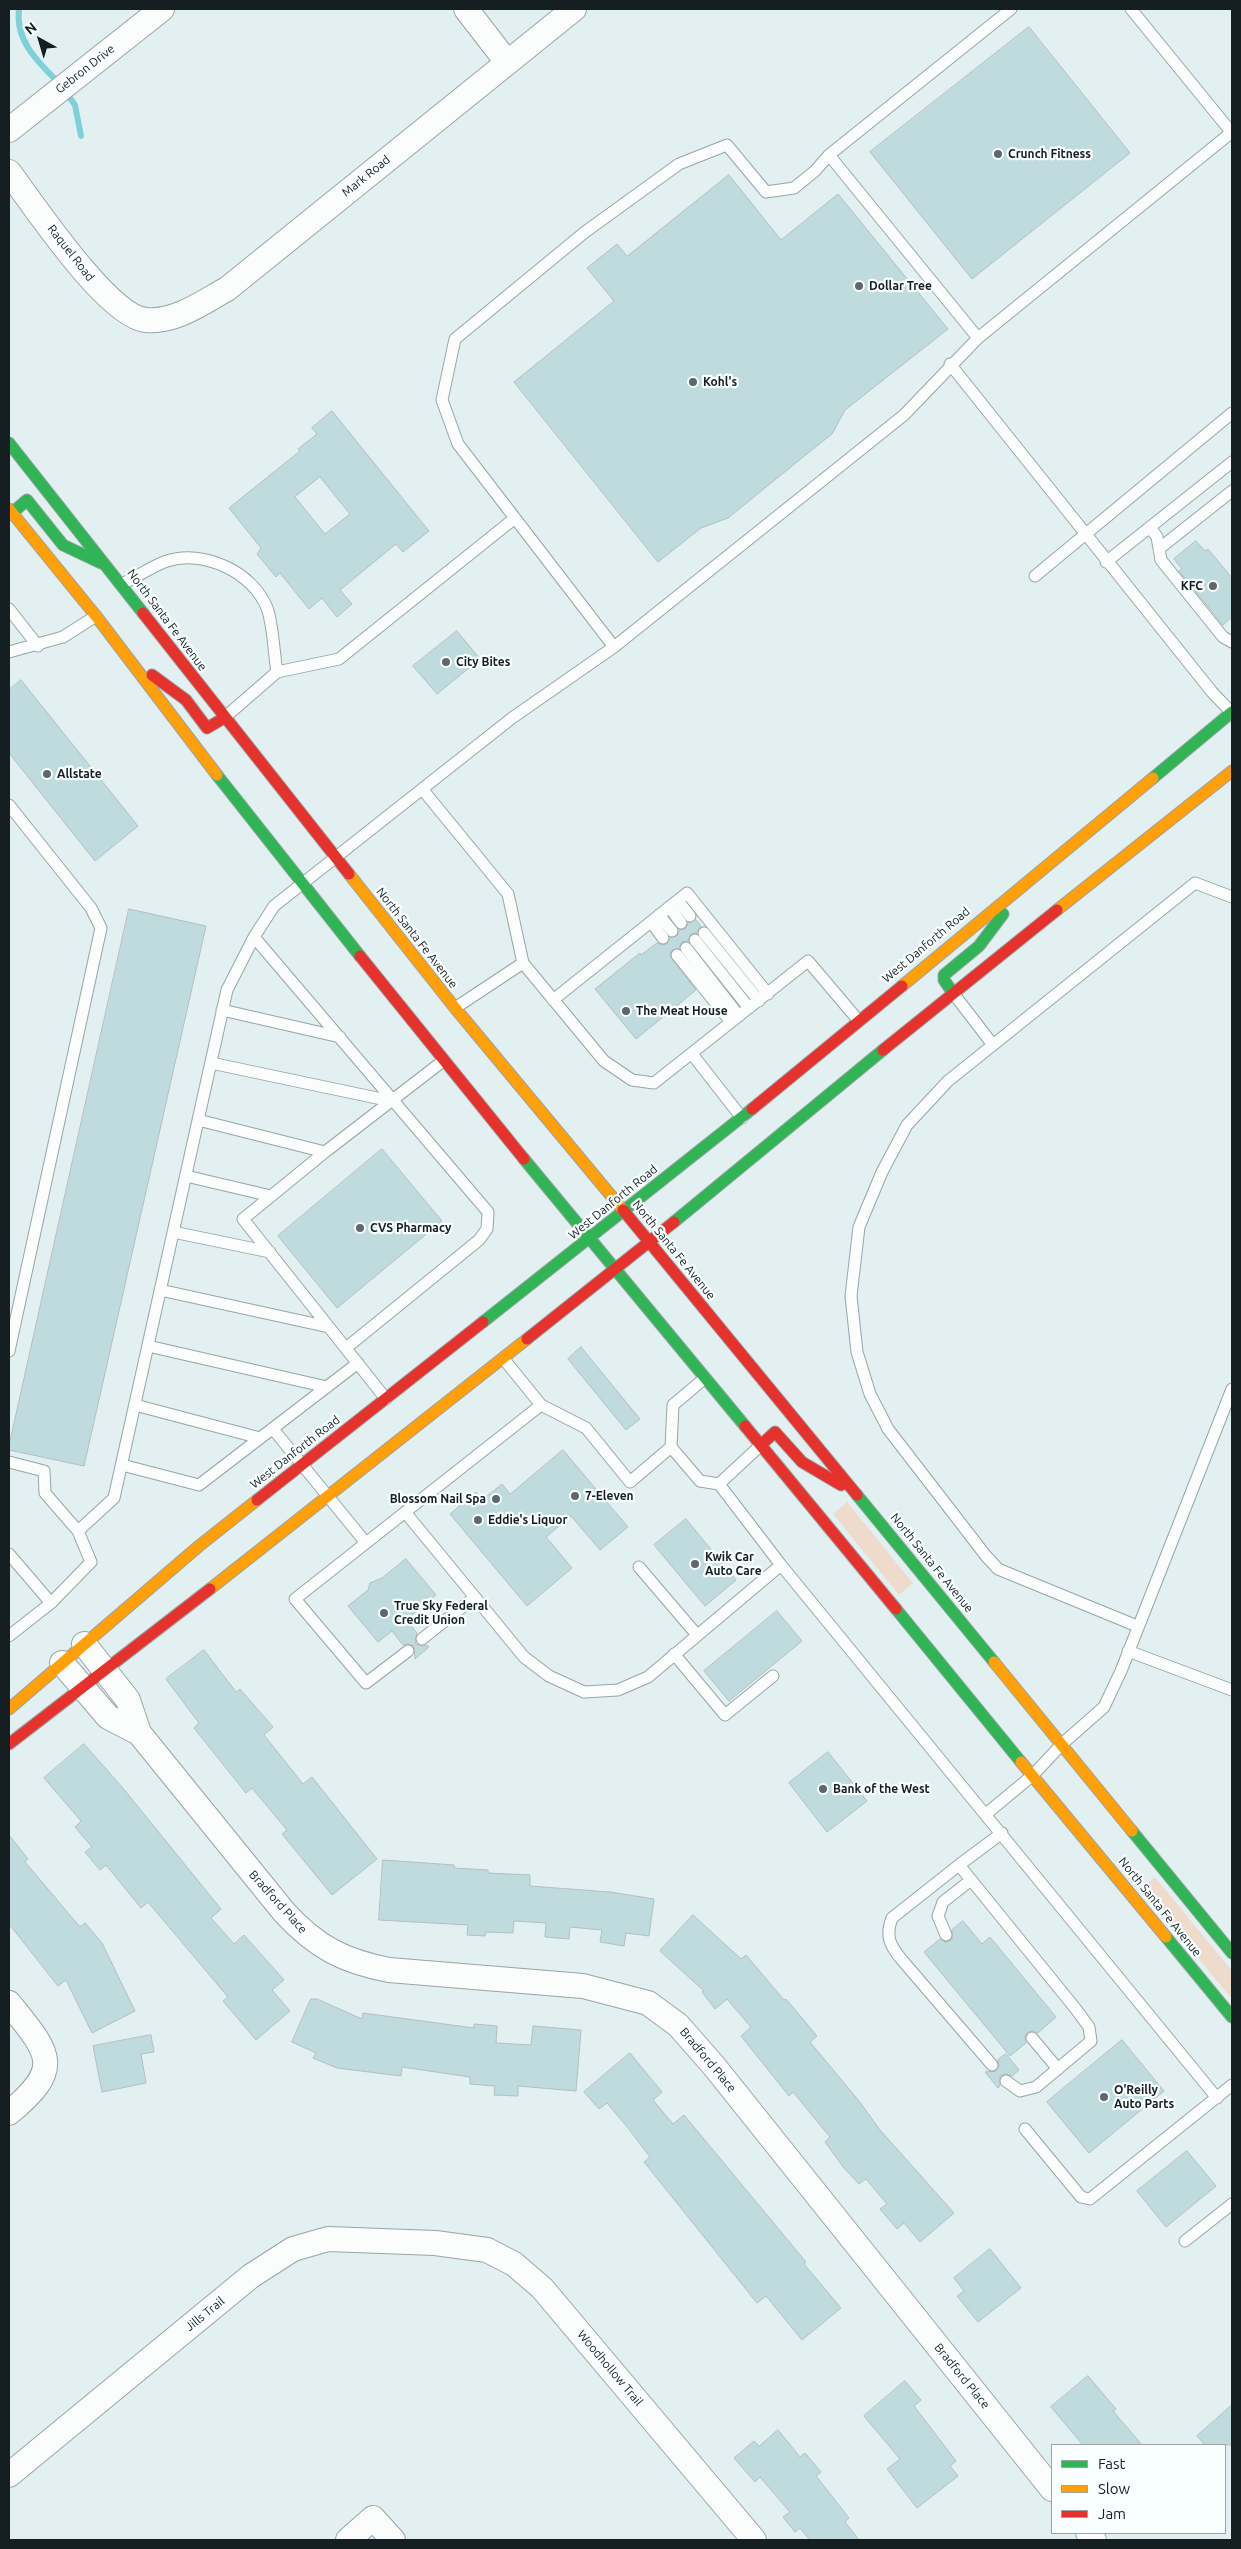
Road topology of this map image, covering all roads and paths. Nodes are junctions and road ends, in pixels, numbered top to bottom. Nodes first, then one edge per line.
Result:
1 (162, 9) edge
2 (466, 9) edge
3 (574, 9) edge
4 (1011, 9) edge
5 (1131, 9) edge
6 (508, 62) junction
7 (9, 130) edge
8 (1232, 133) edge
9 (829, 155) junction
10 (9, 172) edge
11 (146, 320) joint
12 (978, 338) junction
13 (950, 364) junction
14 (1232, 413) edge
15 (9, 443) edge
16 (1232, 462) edge
17 (1232, 491) edge
18 (10, 512) edge
19 (515, 518) junction
20 (1150, 527) junction
21 (1085, 534) junction
22 (1160, 548) junction
23 (1106, 562) junction
24 (109, 567) junction
25 (1035, 576) dead end
26 (122, 584) junction
27 (9, 609) edge
28 (96, 616) junction
29 (1232, 642) edge
30 (38, 646) junction
31 (614, 647) junction
32 (9, 652) edge
33 (124, 652) junction
34 (277, 672) junction
35 (1232, 713) edge
36 (224, 718) junction
37 (1232, 771) edge
38 (423, 790) junction
39 (9, 805) edge
40 (336, 859) junction
41 (1033, 875) junction
42 (303, 885) junction
43 (1232, 897) edge
44 (664, 911) junction
45 (686, 920) dead end
46 (667, 934) dead end
47 (254, 937) junction
48 (690, 944) junction
49 (523, 963) junction
50 (953, 993) junction
51 (764, 997) junction
52 (554, 1000) junction
53 (455, 1008) junction
54 (749, 1008) junction
55 (222, 1010) junction
56 (735, 1020) junction
57 (858, 1020) junction
58 (340, 1038) junction
59 (992, 1045) junction
60 (692, 1054) junction
61 (443, 1061) junction
62 (211, 1063) junction
63 (392, 1101) junction
64 (742, 1118) junction
65 (198, 1120) junction
66 (325, 1152) junction
67 (186, 1176) junction
68 (271, 1196) junction
69 (624, 1210) junction
70 (173, 1232) junction
71 (590, 1237) junction
72 (650, 1242) junction
73 (270, 1252) junction
74 (616, 1269) junction
75 (160, 1290) junction
76 (329, 1327) junction
77 (148, 1346) junction
78 (346, 1348) junction
79 (9, 1351) edge
80 (503, 1358) junction
81 (358, 1364) junction
82 (705, 1378) junction
83 (327, 1387) junction
84 (1232, 1388) edge
85 (386, 1399) junction
86 (135, 1405) junction
87 (541, 1405) junction
88 (273, 1429) junction
89 (260, 1438) junction
90 (761, 1445) junction
91 (670, 1447) junction
92 (9, 1462) edge
93 (302, 1464) junction
94 (122, 1465) junction
95 (719, 1484) junction
96 (856, 1493) junction
97 (327, 1496) junction
98 (405, 1512) junction
99 (78, 1531) junction
100 (366, 1543) junction
101 (9, 1554) edge
102 (781, 1565) junction
103 (639, 1567) dead end
104 (475, 1598) junction
105 (51, 1603) junction
106 (1137, 1626) junction
107 (697, 1635) junction
108 (9, 1636) edge
109 (422, 1639) dead end
110 (84, 1644) junction
111 (408, 1651) dead end
112 (1128, 1651) junction
113 (674, 1654) junction
114 (62, 1663) junction
115 (106, 1671) junction
116 (773, 1676) dead end
117 (84, 1688) junction
118 (1232, 1690) edge
119 (9, 1710) edge
120 (139, 1733) junction
121 (9, 1744) edge
122 (1062, 1744) junction
123 (1033, 1775) junction
124 (986, 1814) junction
125 (1002, 1834) junction
126 (959, 1865) junction
127 (971, 1880) junction
128 (946, 1934) dead end
129 (1232, 1953) edge
130 (9, 2003) edge
131 (1232, 2017) edge
132 (1032, 2038) dead end
133 (992, 2065) dead end
134 (1058, 2069) junction
135 (1006, 2081) dead end
136 (1232, 2085) edge
137 (1217, 2098) junction
138 (9, 2113) edge
139 (1025, 2129) dead end
140 (1232, 2204) edge
141 (1185, 2242) dead end
142 (435, 2243) joint
143 (9, 2475) edge
144 (1051, 2488) edge
145 (348, 2540) edge
146 (392, 2540) edge
147 (754, 2540) edge

1 - 7 street, Gebron Drive
2 - 6 street
3 - 6 street, Mark Road
4 - 9 lane
5 - 8 lane
6 - 11 street, Mark Road
8 - 12 lane
9 - 12 lane
9 - 19 lane
10 - 11 street, Raquel Road
12 - 13 lane
13 - 21 lane
13 - 31 lane
14 - 21 lane
15 - 24 main road, North Santa Fe Avenue
16 - 20 lane
17 - 22 lane
18 - 24 main road
18 - 28 main road, North Santa Fe Avenue
19 - 31 lane
19 - 34 lane
20 - 22 lane
20 - 23 lane
21 - 23 lane
21 - 25 lane
22 - 29 lane
23 - 35 lane
24 - 26 main road, North Santa Fe Avenue
26 - 34 lane
26 - 36 main road, North Santa Fe Avenue
27 - 30 lane
28 - 30 lane
28 - 33 main road, North Santa Fe Avenue
30 - 32 lane
31 - 38 lane
33 - 36 main road
33 - 42 main road, North Santa Fe Avenue
34 - 36 lane
35 - 41 main road, West Danforth Road
36 - 40 main road, North Santa Fe Avenue
37 - 50 main road
38 - 40 lane
38 - 49 lane
39 - 79 lane
40 - 42 lane
40 - 53 main road, North Santa Fe Avenue
41 - 50 main road
41 - 57 main road, West Danforth Road
42 - 47 lane
42 - 61 main road, North Santa Fe Avenue
43 - 59 lane
44 - 45 lane
44 - 46 lane
44 - 51 lane
44 - 52 lane
47 - 55 lane
47 - 58 lane
48 - 51 lane
48 - 54 lane
48 - 56 lane
49 - 52 lane
49 - 53 lane
50 - 59 lane
50 - 72 main road
51 - 54 lane
51 - 57 lane
52 - 60 lane
53 - 69 main road, North Santa Fe Avenue
54 - 56 lane
55 - 58 lane
55 - 62 lane
56 - 60 lane
57 - 64 main road, West Danforth Road
58 - 63 lane
59 - 106 lane
60 - 64 lane
61 - 63 lane
61 - 71 main road, North Santa Fe Avenue
62 - 63 lane
62 - 65 lane
63 - 66 lane
63 - 78 lane
64 - 69 main road, West Danforth Road
65 - 66 lane
65 - 67 lane
66 - 68 lane
67 - 68 lane
67 - 70 lane
68 - 73 lane
69 - 71 main road, West Danforth Road
69 - 72 main road, North Santa Fe Avenue
70 - 73 lane
70 - 75 lane
71 - 74 main road, North Santa Fe Avenue
71 - 85 main road, West Danforth Road
72 - 74 main road
72 - 96 main road, North Santa Fe Avenue
73 - 76 lane
74 - 80 main road
74 - 82 main road, North Santa Fe Avenue
75 - 76 lane
75 - 77 lane
76 - 78 lane
77 - 83 lane
77 - 86 lane
78 - 81 lane
80 - 87 lane
80 - 97 main road
81 - 83 lane
81 - 85 lane
82 - 90 main road, North Santa Fe Avenue
82 - 91 lane
83 - 88 lane
84 - 106 lane
85 - 93 main road, West Danforth Road
86 - 89 lane
86 - 94 lane
87 - 91 lane
87 - 98 lane
88 - 89 lane
88 - 93 lane
89 - 94 lane
90 - 95 lane
90 - 96 main road
90 - 123 main road, North Santa Fe Avenue
91 - 95 lane
92 - 99 lane
93 - 97 lane
93 - 110 main road, West Danforth Road
94 - 99 lane
95 - 102 lane
96 - 122 main road, North Santa Fe Avenue
97 - 100 lane
97 - 115 main road
98 - 100 lane
98 - 104 lane
99 - 105 lane
100 - 111 lane
101 - 105 lane
102 - 107 lane
102 - 124 lane
103 - 107 lane
104 - 109 lane
104 - 113 lane
105 - 108 lane
106 - 112 lane
107 - 113 lane
110 - 114 main road, West Danforth Road
110 - 115 street, Bradford Place
112 - 118 lane
112 - 122 lane
113 - 116 lane
114 - 117 street, Bradford Place
114 - 119 main road, West Danforth Road
115 - 117 main road
115 - 120 street, Bradford Place
117 - 120 street, Bradford Place
117 - 121 main road
120 - 144 street, Bradford Place
122 - 123 lane
122 - 129 main road, North Santa Fe Avenue
123 - 124 lane
123 - 131 main road, North Santa Fe Avenue
124 - 125 lane
125 - 126 lane
125 - 137 lane
126 - 127 lane
126 - 133 lane
127 - 128 lane
127 - 134 lane
130 - 138 street
132 - 134 lane
134 - 135 lane
136 - 137 lane
137 - 139 lane
140 - 141 lane
142 - 143 street, Jills Trail
142 - 147 street, Woodhollow Trail
145 - 146 street

